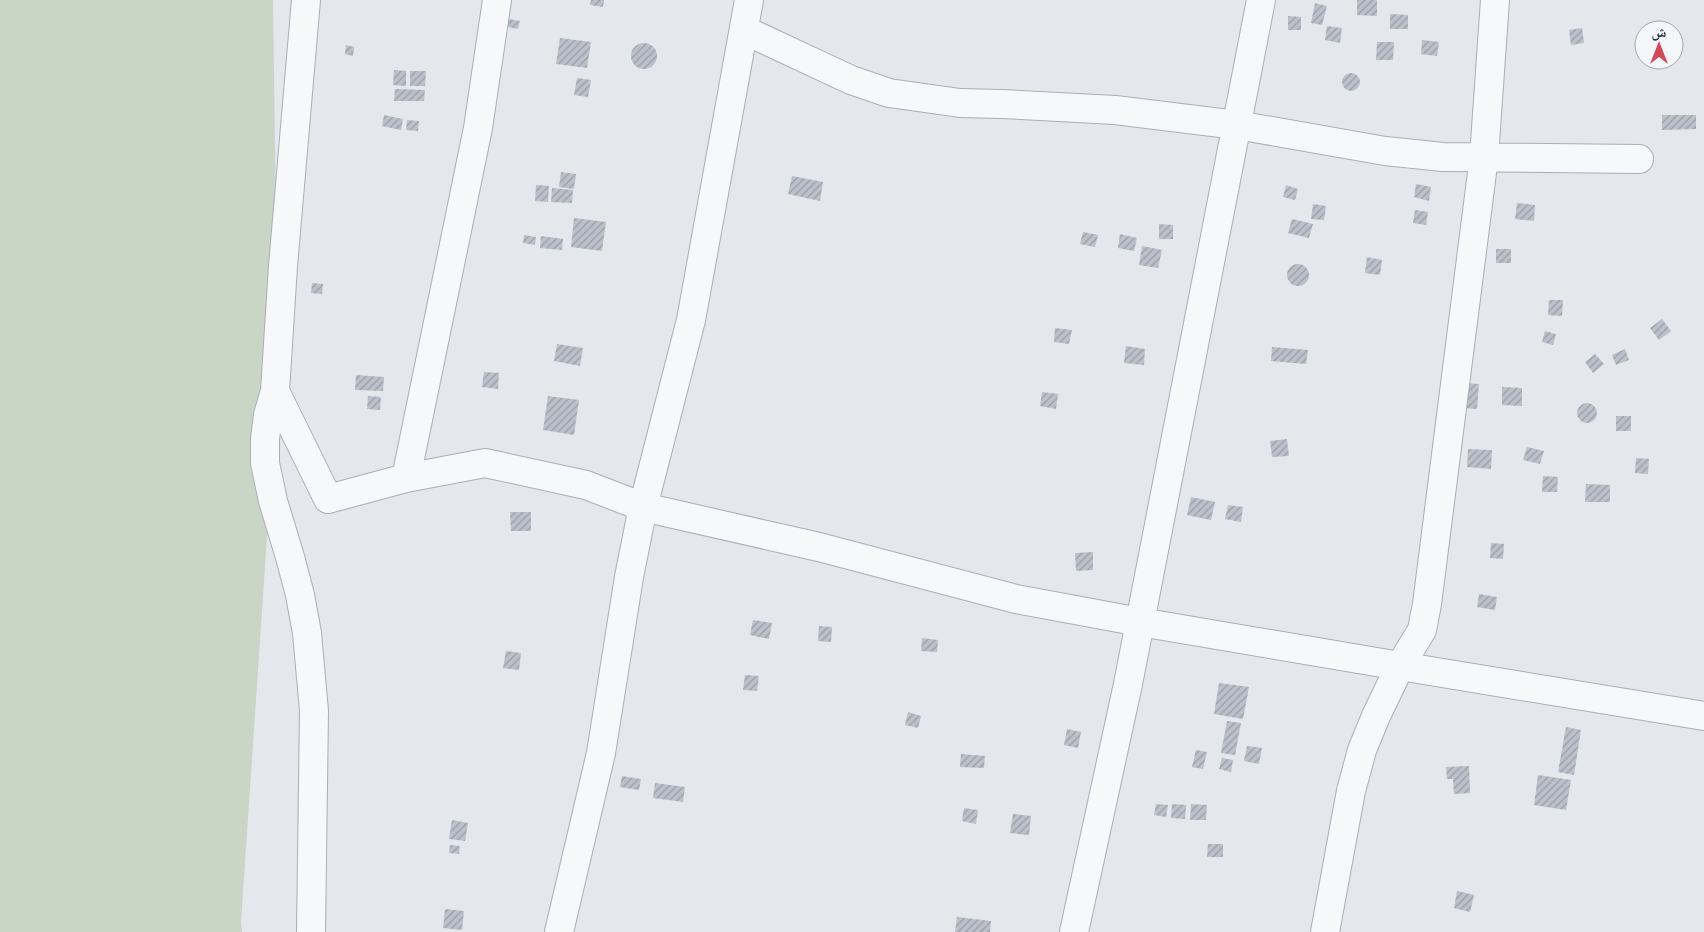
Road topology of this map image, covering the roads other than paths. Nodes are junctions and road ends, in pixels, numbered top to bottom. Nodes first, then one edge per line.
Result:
1 (306, 0) edge
2 (497, 0) edge
3 (750, 0) edge
4 (1261, 0) edge
5 (1496, 0) edge
6 (744, 30) junction
7 (1237, 125) junction
8 (1484, 157) junction
9 (1638, 159) dead end
10 (274, 392) junction
11 (406, 478) junction
12 (643, 507) junction
13 (1140, 622) junction
14 (1400, 666) junction
15 (1704, 716) edge
16 (311, 932) edge
17 (559, 932) edge
18 (1074, 932) edge
19 (1325, 932) edge

1 - 10 street
2 - 11 street
3 - 6 street
4 - 7 street
5 - 8 street
6 - 7 street
6 - 12 street
7 - 8 street
7 - 13 street
8 - 9 street
8 - 14 street
10 - 11 street
10 - 16 street
11 - 12 street
12 - 13 street
12 - 17 street
13 - 14 street
13 - 18 street
14 - 15 street
14 - 19 street

